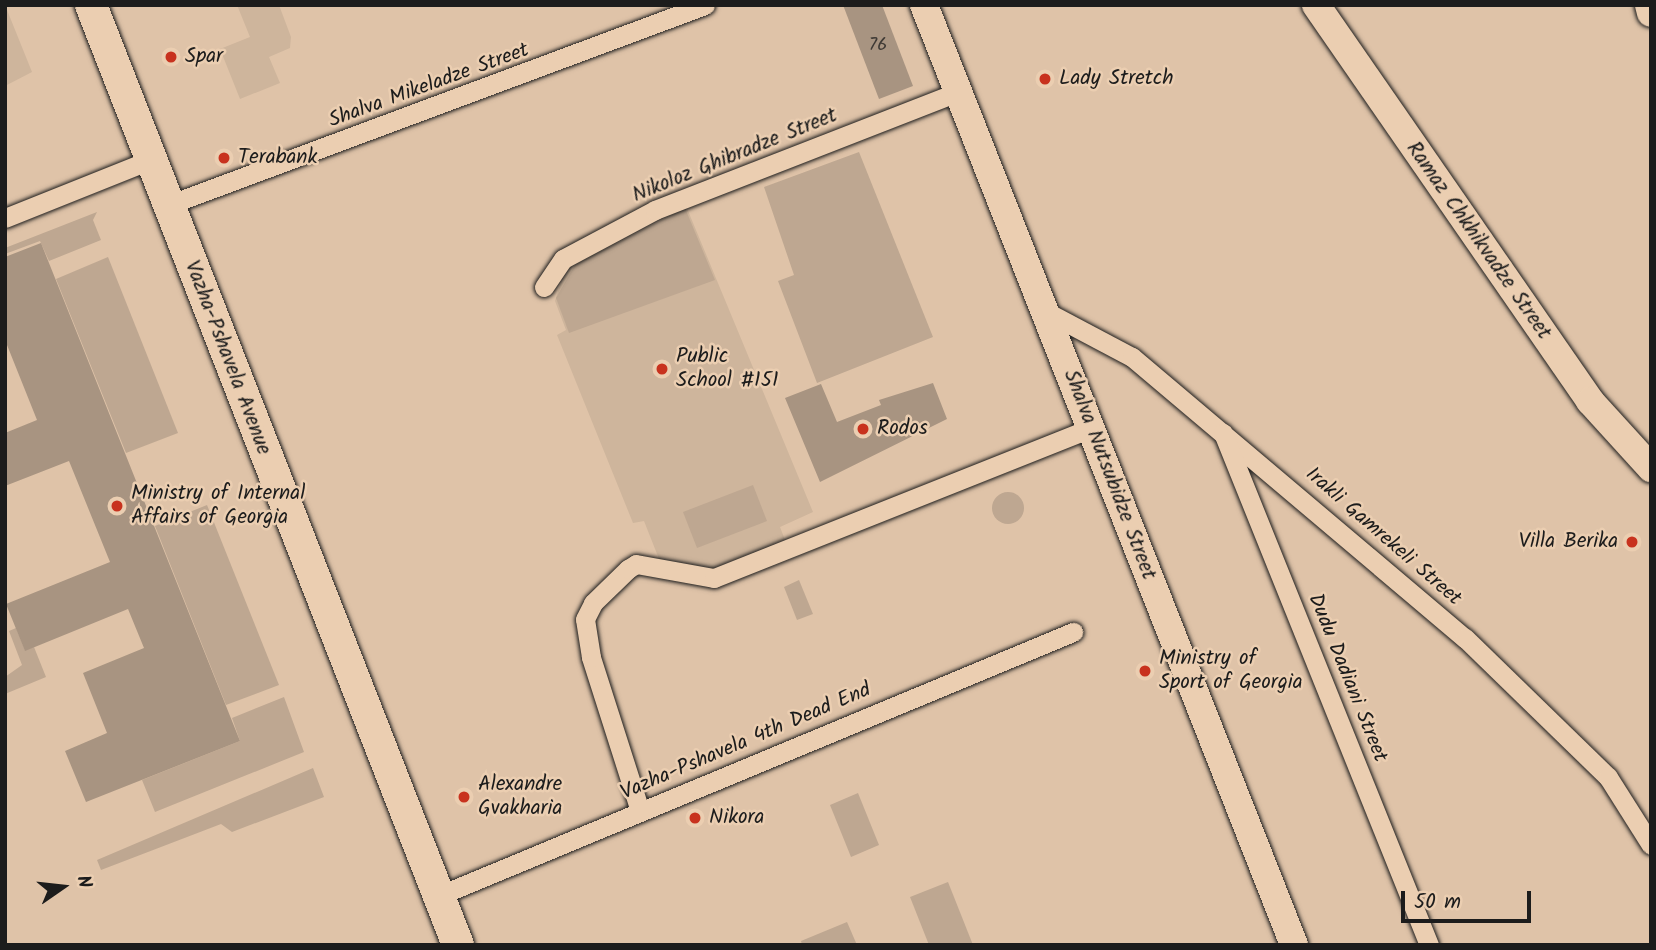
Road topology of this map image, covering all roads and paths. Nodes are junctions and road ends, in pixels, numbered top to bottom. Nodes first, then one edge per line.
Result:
1 (91, 5) edge
2 (705, 5) edge
3 (924, 5) edge
4 (1316, 5) edge
5 (1649, 5) edge
6 (1651, 13) edge
7 (958, 92) junction
8 (150, 160) junction
9 (168, 205) junction
10 (5, 218) edge
11 (544, 287) dead end
12 (1045, 311) junction
13 (1090, 428) junction
14 (1222, 429) junction
15 (1651, 468) edge
16 (1073, 632) dead end
17 (640, 811) junction
18 (1651, 845) edge
19 (438, 896) junction
20 (458, 945) edge
21 (1294, 945) edge
22 (1429, 945) edge

1 - 8 main road, Vazha-Pshavela Avenue
2 - 9 street, Shalva Mikeladze Street
3 - 7 main road, Shalva Nutsubidze Street
4 - 15 main road, Ramaz Chkhikvadze Street
5 - 6 main road
7 - 11 street, Nikoloz Ghibradze Street
7 - 12 main road, Shalva Nutsubidze Street
8 - 9 main road, Vazha-Pshavela Avenue
8 - 10 street
9 - 19 main road, Vazha-Pshavela Avenue
12 - 13 main road, Shalva Nutsubidze Street
12 - 14 street, Irakli Gamrekeli Street
13 - 17 street
13 - 21 main road, Shalva Nutsubidze Street
14 - 18 street, Irakli Gamrekeli Street
14 - 22 street, Dudu Dadiani Street
16 - 17 street, Vazha-Pshavela 4th Dead End
17 - 19 street, Vazha-Pshavela 4th Dead End
19 - 20 main road, Vazha-Pshavela Avenue

